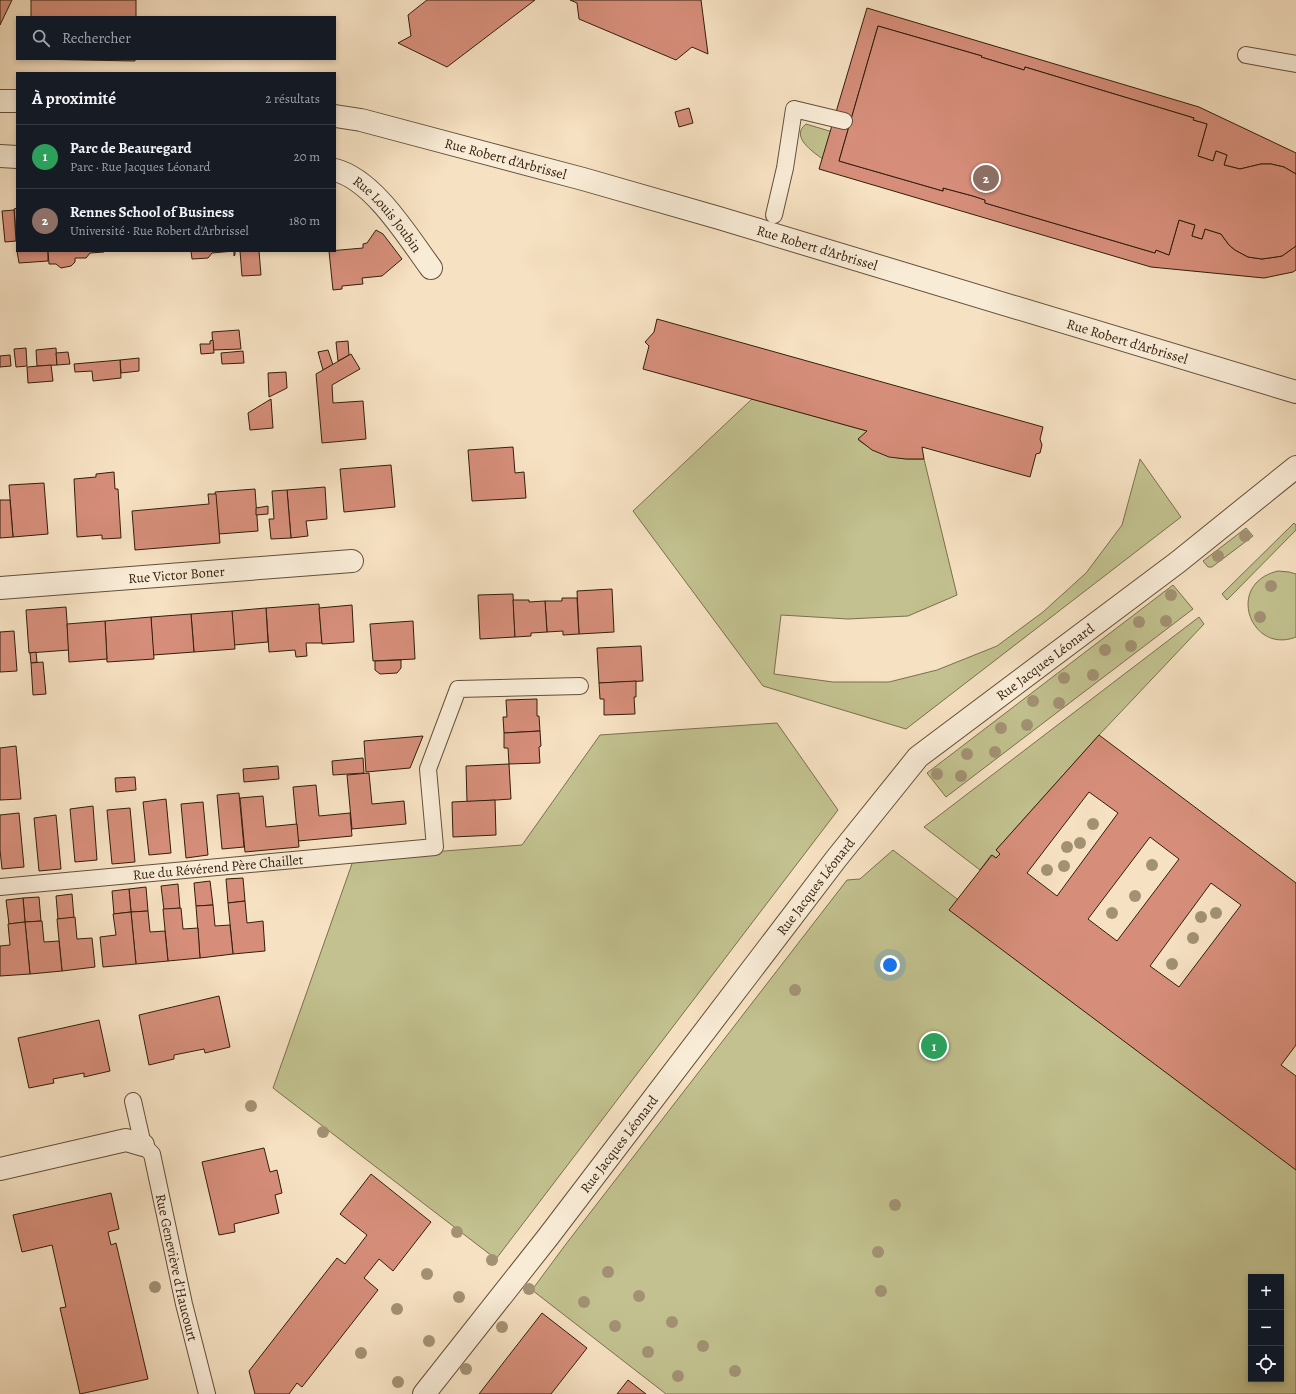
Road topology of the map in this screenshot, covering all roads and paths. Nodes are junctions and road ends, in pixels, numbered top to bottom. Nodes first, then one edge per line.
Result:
1 (1246, 55) dead end
2 (1296, 64) edge
3 (0, 101) edge
4 (16, 101) edge
5 (336, 116) edge
6 (844, 121) dead end
7 (0, 156) edge
8 (16, 157) edge
9 (336, 170) edge
10 (774, 215) dead end
11 (430, 268) dead end
12 (1296, 392) edge
13 (1296, 467) edge
14 (352, 561) dead end
15 (0, 588) edge
16 (580, 686) dead end
17 (0, 887) edge
18 (138, 1122) joint
19 (0, 1169) edge
20 (207, 1394) edge
21 (424, 1394) edge

1 - 2 lane
3 - 4 street
5 - 12 street, Rue Robert d'Arbrissel
6 - 10 lane
7 - 8 street
9 - 11 street, Rue Louis Joubin
13 - 21 street, Rue Jacques Léonard
14 - 15 street, Rue Victor Boner
16 - 17 lane, Rue du Révérend Père Chaillet
18 - 19 street
18 - 20 lane, Rue Geneviève d'Haucourt

